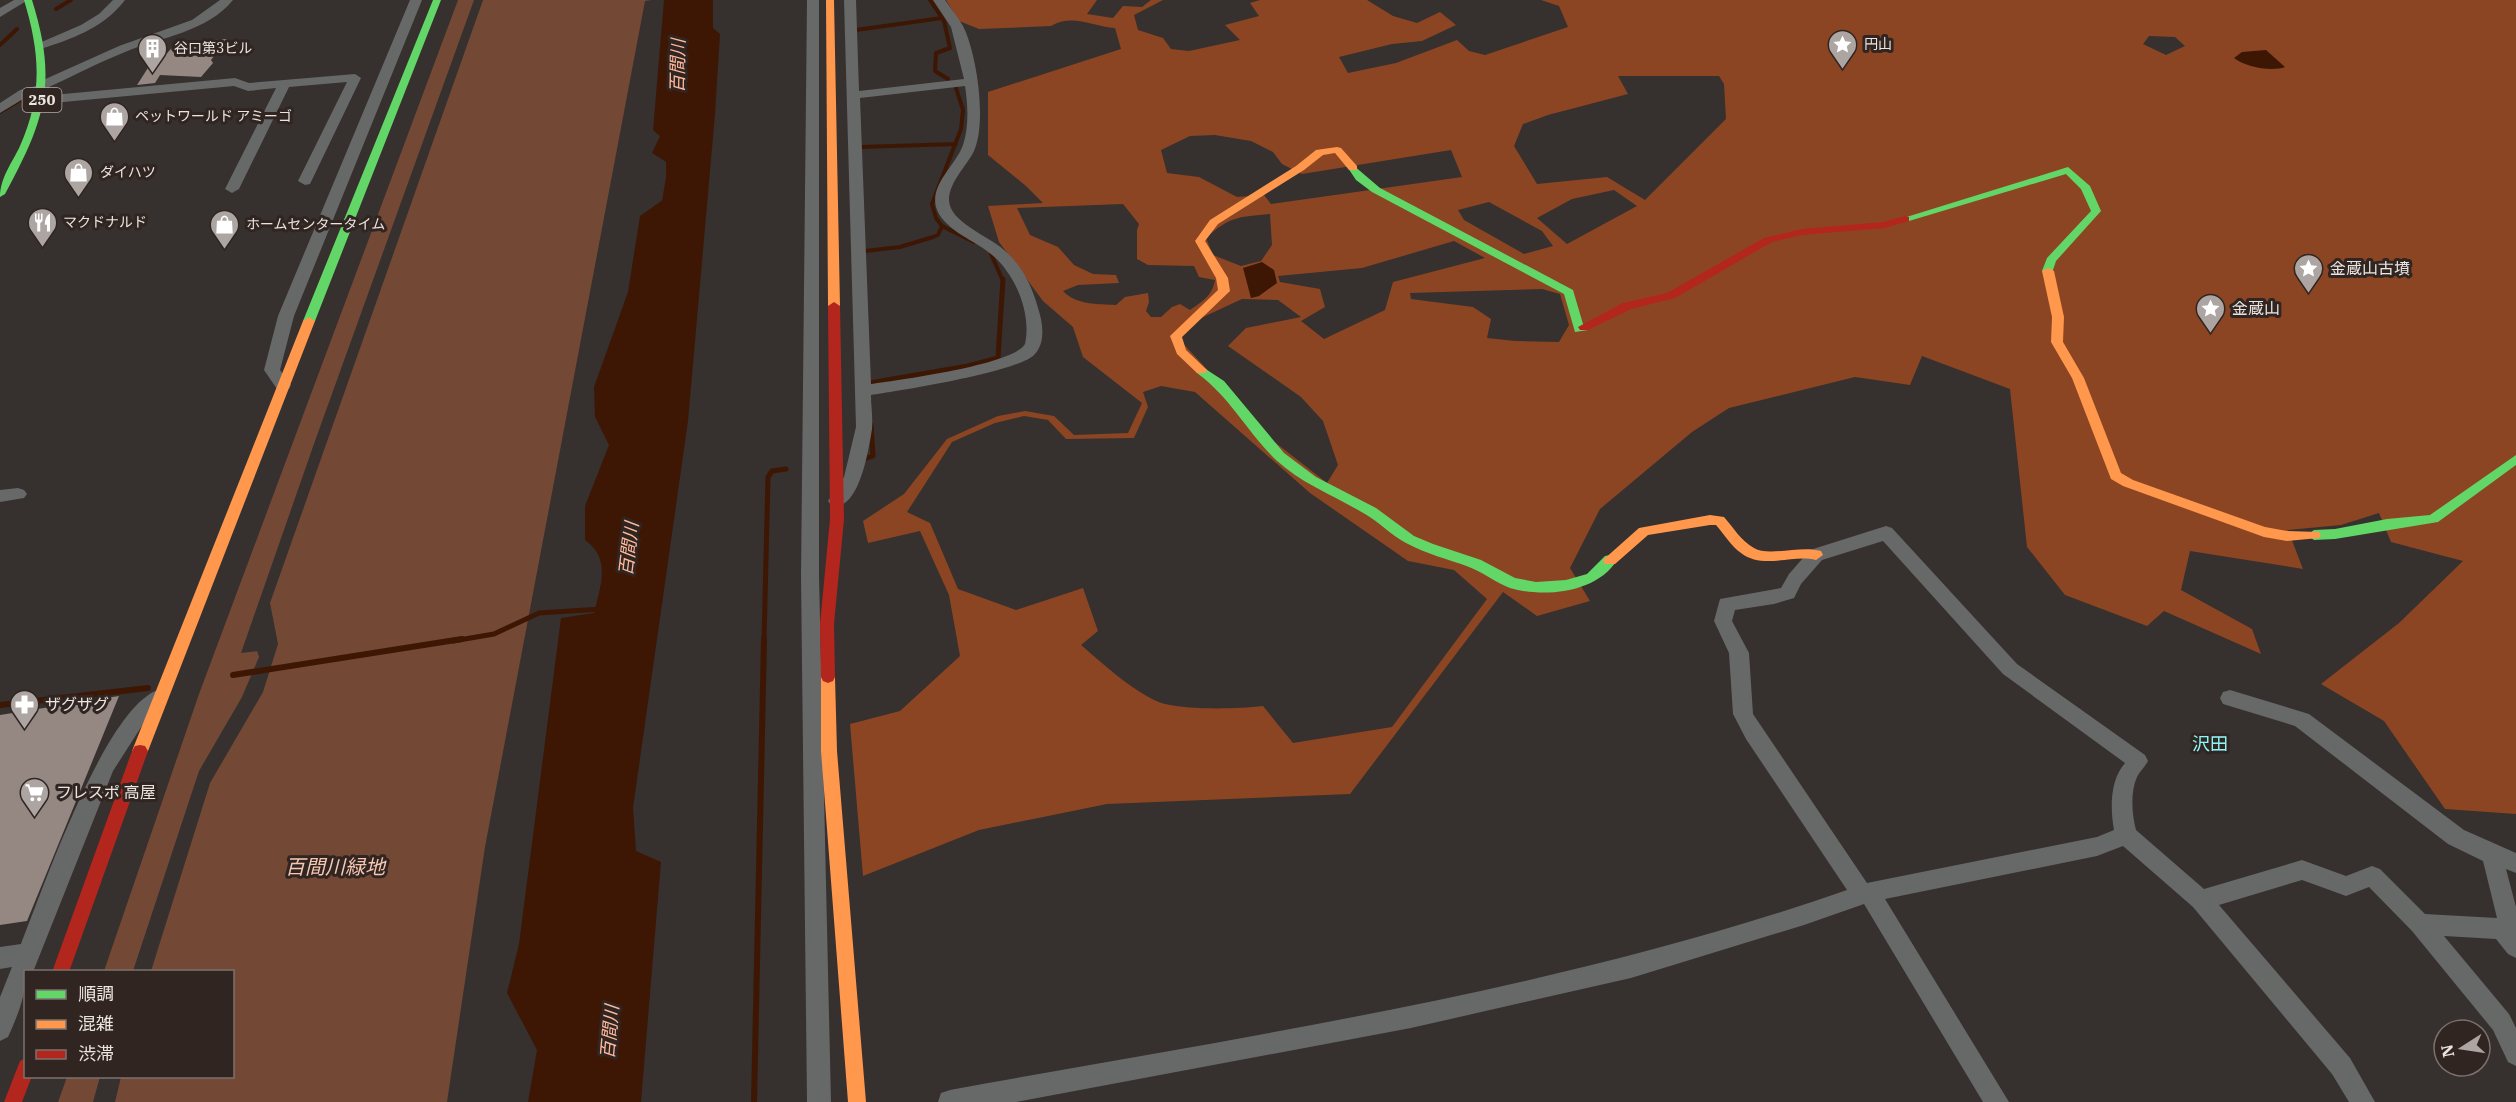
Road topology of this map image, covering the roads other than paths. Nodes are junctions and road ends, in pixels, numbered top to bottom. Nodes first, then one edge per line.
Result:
1 (22, 0) edge
2 (28, 0) edge
3 (119, 0) edge
4 (227, 0) edge
5 (416, 0) edge
6 (437, 0) edge
7 (813, 0) edge
8 (831, 0) edge
9 (850, 0) edge
10 (939, 0) edge
11 (0, 13) edge
12 (44, 44) junction
13 (971, 82) junction
14 (284, 85) junction
15 (44, 90) junction
16 (857, 94) junction
17 (0, 109) edge
18 (305, 181) dead end
19 (232, 189) dead end
20 (0, 194) edge
21 (283, 386) junction
22 (867, 391) junction
23 (2516, 459) edge
24 (18, 494) dead end
25 (0, 496) edge
26 (837, 501) junction
27 (1816, 555) junction
28 (161, 695) junction
29 (2230, 698) dead end
30 (2126, 835) junction
31 (2492, 855) junction
32 (2516, 863) edge
33 (1866, 893) junction
34 (2201, 900) junction
35 (2420, 924) junction
36 (2502, 929) junction
37 (2516, 947) edge
38 (28, 953) junction
39 (0, 958) edge
40 (61, 970) edge
41 (0, 1029) edge
42 (2516, 1054) edge
43 (24, 1072) edge
44 (13, 1102) edge
45 (819, 1102) edge
46 (857, 1102) edge
47 (950, 1102) edge
48 (1997, 1102) edge
49 (2363, 1102) edge

1 - 11 street
2 - 12 main road, 250
3 - 12 street
4 - 15 street
5 - 21 street
6 - 21 main road
7 - 45 street
8 - 26 main road
9 - 16 street
10 - 13 street
12 - 15 main road, 250
13 - 16 street
13 - 22 street
14 - 15 street
14 - 18 street
14 - 19 street
15 - 17 street
15 - 20 main road, 250
16 - 22 street
21 - 28 main road
22 - 26 street
23 - 27 main road
24 - 25 street
26 - 46 main road
27 - 30 street
27 - 33 street
28 - 38 street
28 - 40 main road
29 - 31 street
30 - 33 street
30 - 34 street
31 - 32 street
31 - 36 street
33 - 47 street
33 - 48 street
34 - 35 street
34 - 49 street
35 - 36 street
35 - 42 street
36 - 37 street
38 - 39 street
38 - 41 street
43 - 44 main road

